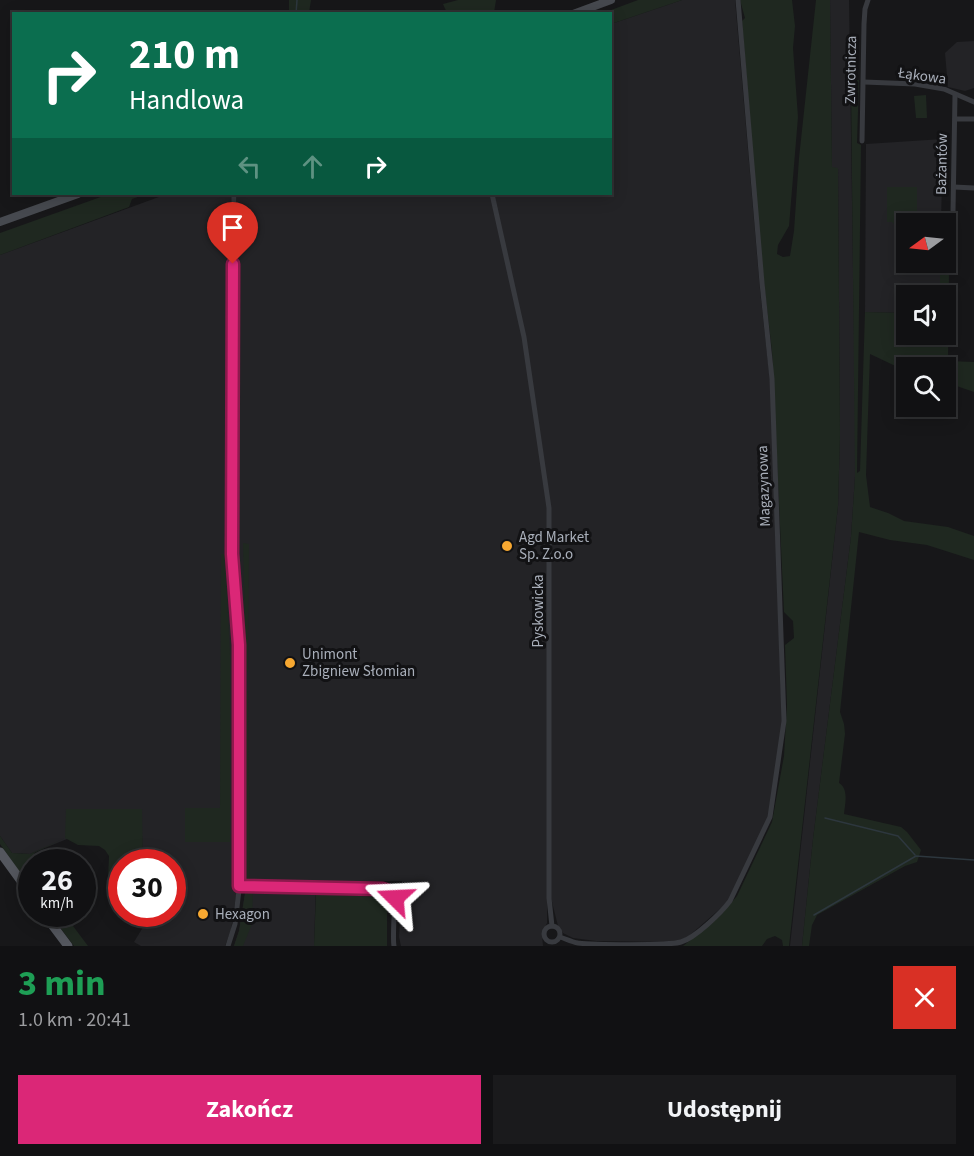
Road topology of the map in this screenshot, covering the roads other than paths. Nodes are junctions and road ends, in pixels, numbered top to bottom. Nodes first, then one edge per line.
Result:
1 (611, 0) edge
2 (738, 0) edge
3 (868, 0) edge
4 (578, 12) edge
5 (864, 82) junction
6 (955, 95) junction
7 (974, 102) edge
8 (955, 119) junction
9 (974, 119) edge
10 (862, 141) dead end
11 (954, 188) junction
12 (974, 188) edge
13 (75, 195) edge
14 (234, 195) edge
15 (492, 195) edge
16 (953, 213) edge
17 (0, 222) edge
18 (0, 852) edge
19 (18, 877) edge
20 (239, 886) junction
21 (552, 926) junction
22 (54, 927) edge
23 (560, 937) junction
24 (549, 944) edge
25 (68, 946) edge
26 (228, 946) edge
27 (394, 946) edge

1 - 4 main road
2 - 23 street, Magazynowa
3 - 5 street, Zwrotnicza
5 - 6 street, Łąkowa
5 - 10 street, Zwrotnicza
6 - 7 street, Łąkowa
6 - 8 street, Bażantów
8 - 9 street
8 - 11 street, Bażantów
11 - 12 street
11 - 16 street, Bażantów
13 - 17 main road
14 - 20 street
15 - 21 street, Pyskowicka
18 - 19 main road
20 - 26 street
20 - 27 street
21 - 23 street
21 - 24 street
22 - 25 main road
23 - 24 street

